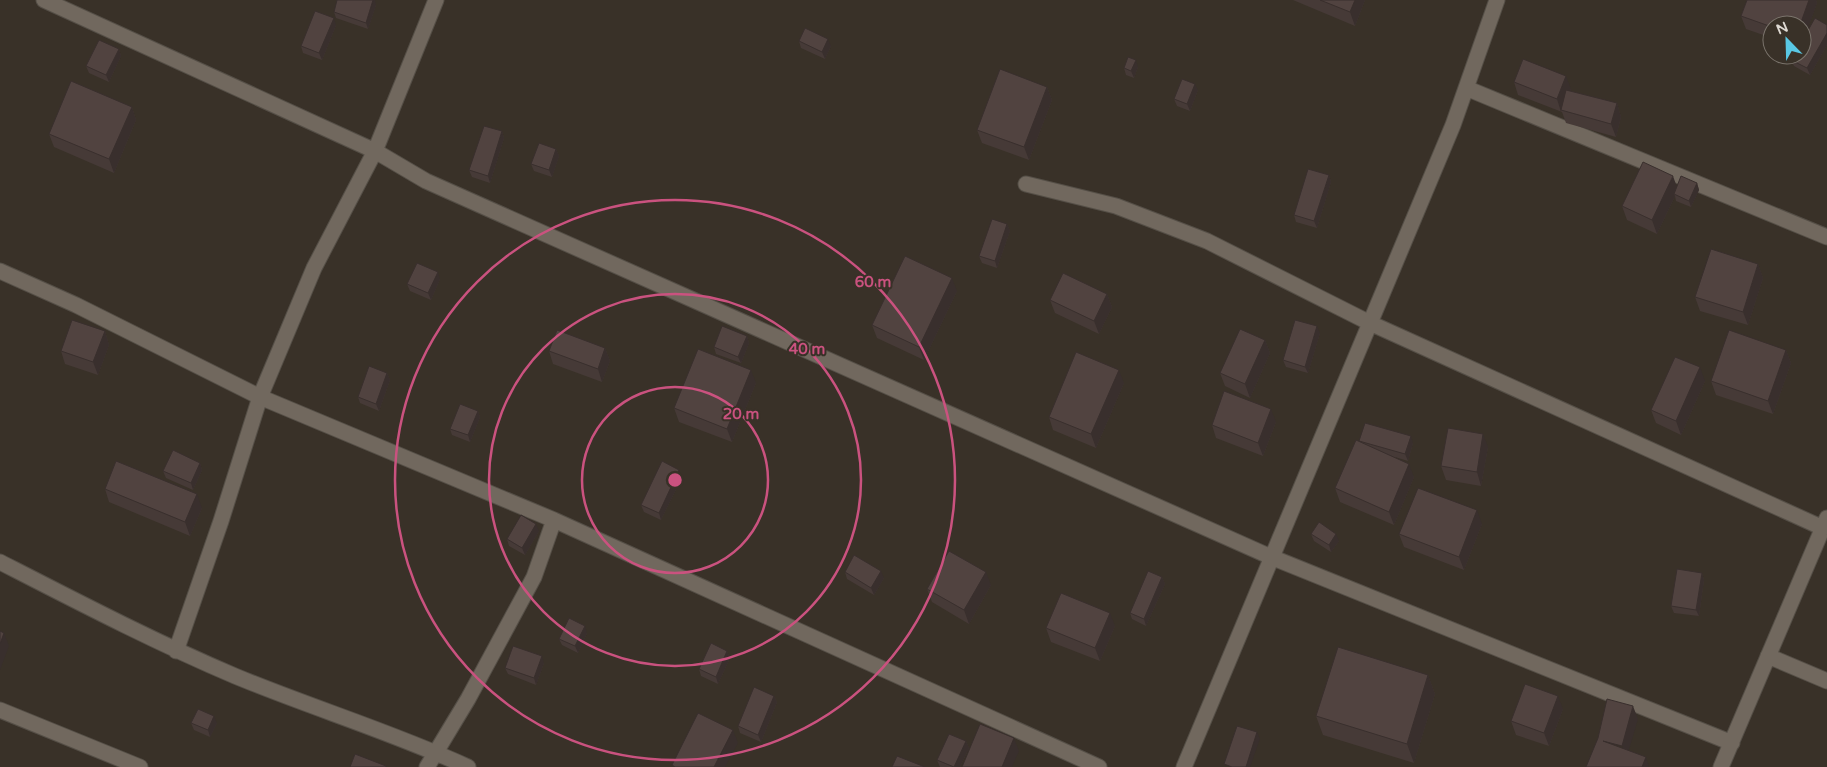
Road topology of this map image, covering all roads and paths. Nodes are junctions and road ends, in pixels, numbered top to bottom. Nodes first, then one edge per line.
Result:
1 (44, 0) edge
2 (436, 0) edge
3 (1497, 0) edge
4 (1466, 88) junction
5 (375, 151) junction
6 (1026, 184) dead end
7 (1827, 236) edge
8 (0, 271) edge
9 (1370, 322) junction
10 (260, 397) junction
11 (554, 520) junction
12 (1825, 523) edge
13 (1271, 556) junction
14 (0, 562) edge
15 (176, 651) junction
16 (1768, 656) junction
17 (1827, 681) edge
18 (0, 710) edge
19 (1732, 743) junction
20 (434, 752) junction
21 (140, 767) edge
22 (427, 767) edge
23 (468, 767) edge
24 (1099, 767) edge
25 (1184, 767) edge
26 (1721, 767) edge

1 - 5 street
2 - 5 street
3 - 4 street
4 - 7 street
4 - 9 street
5 - 10 street
5 - 13 street
6 - 9 street
8 - 10 street
9 - 12 street
9 - 13 street
10 - 11 street
10 - 15 street
11 - 20 street
11 - 24 street
12 - 16 street
13 - 19 street
13 - 25 street
14 - 15 street
15 - 20 street
16 - 17 street
16 - 19 street
18 - 21 street
19 - 26 street
20 - 22 street
20 - 23 street

